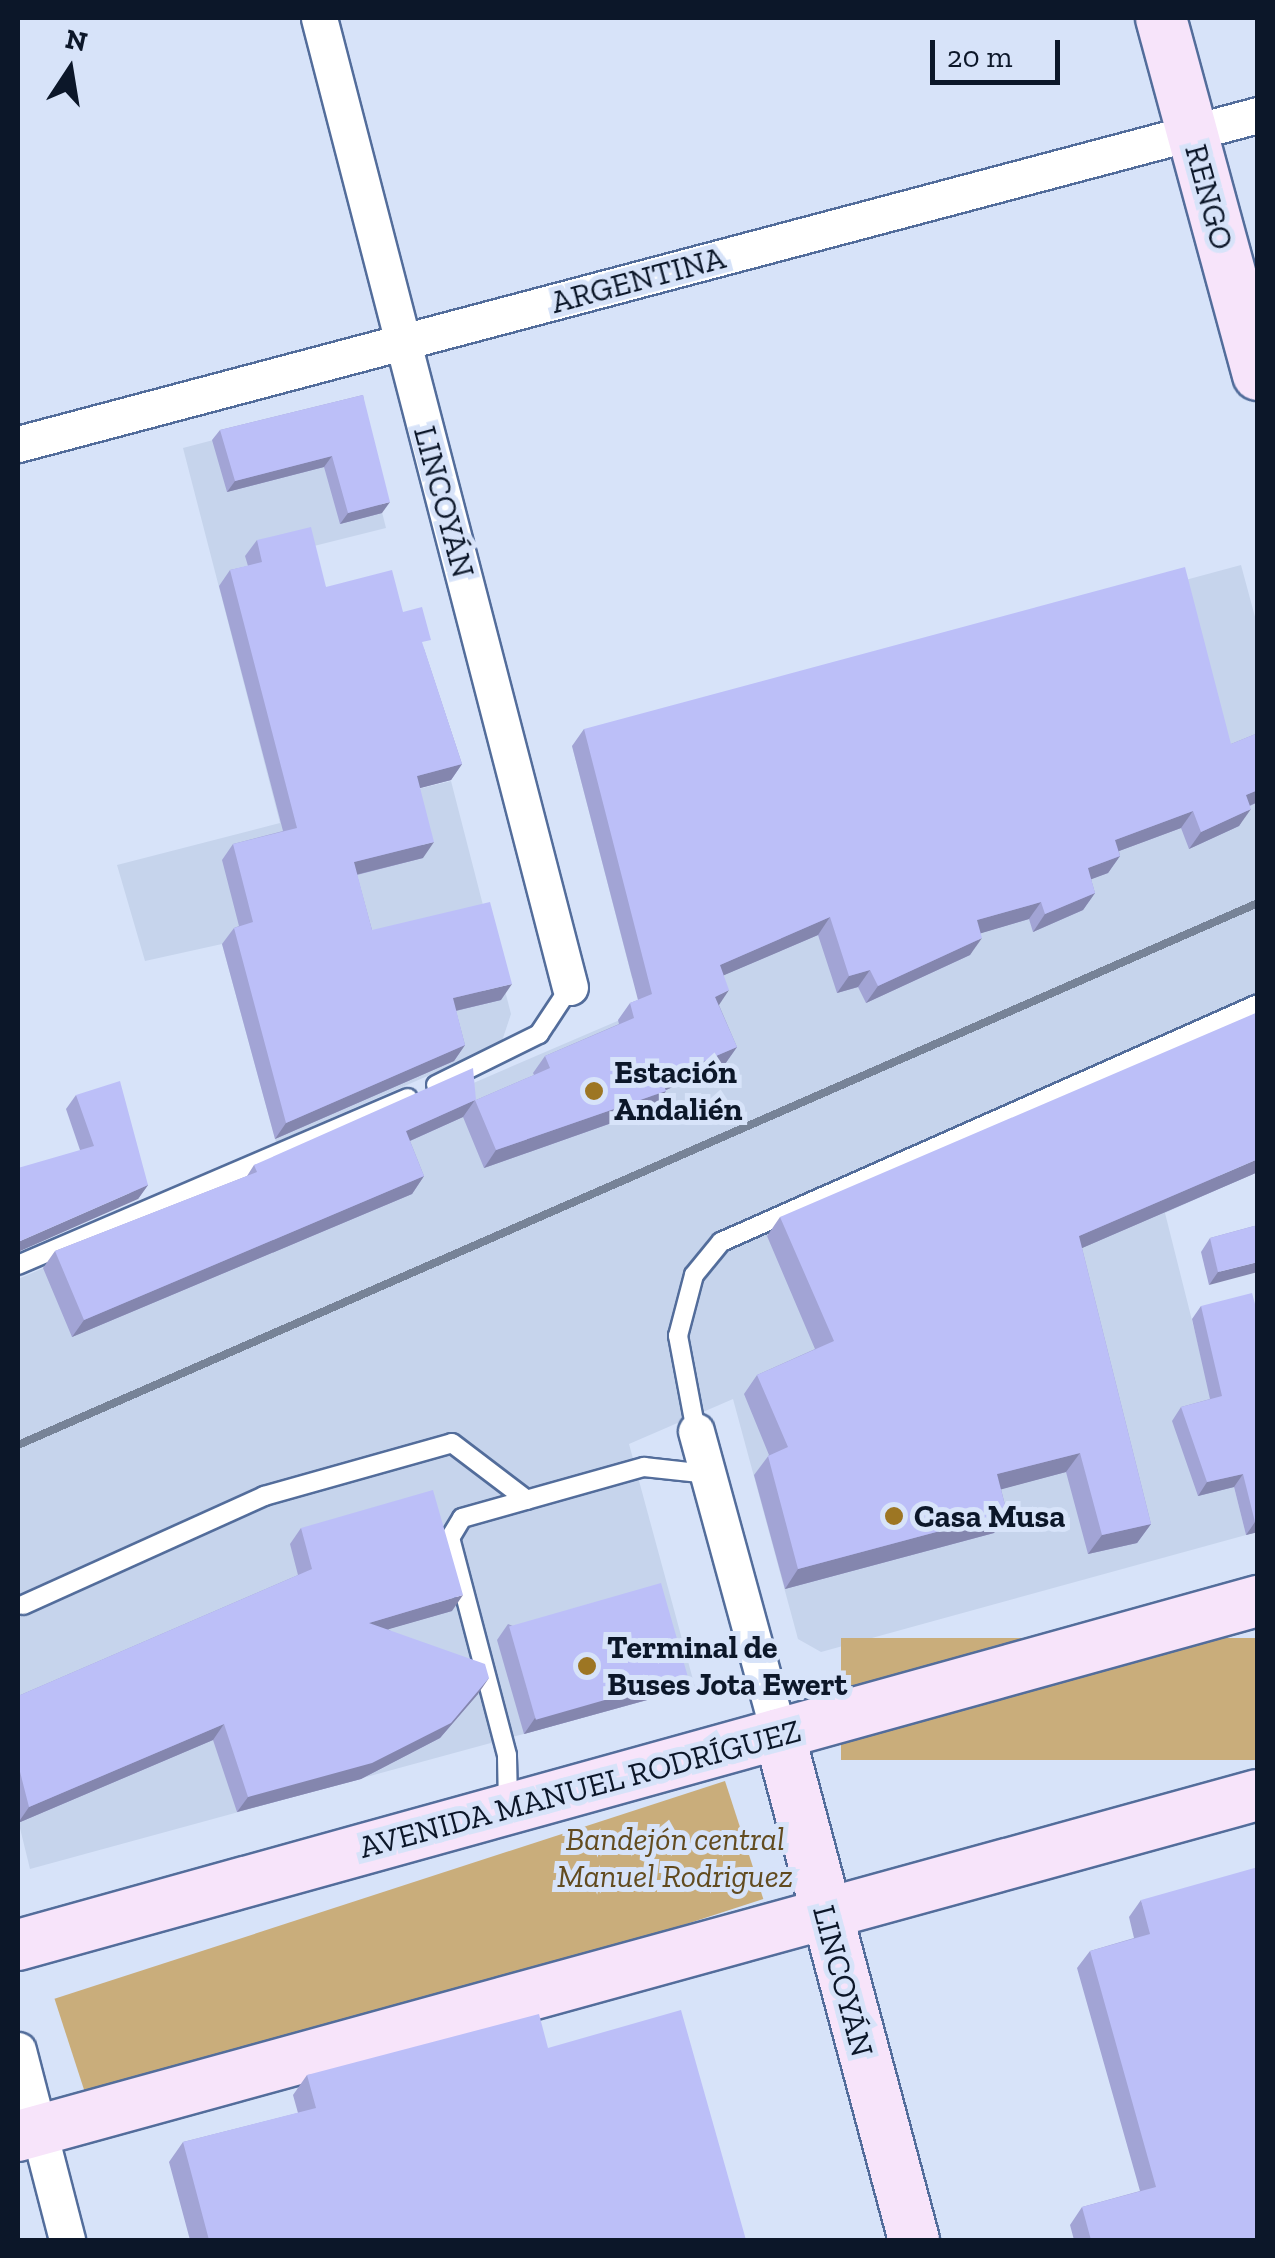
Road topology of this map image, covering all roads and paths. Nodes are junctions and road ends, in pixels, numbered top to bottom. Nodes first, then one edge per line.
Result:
1 (319, 18) edge
2 (1161, 18) edge
3 (1258, 115) edge
4 (1192, 133) junction
5 (403, 342) junction
6 (1258, 376) edge
7 (18, 444) edge
8 (570, 987) joint
9 (1258, 1004) edge
10 (18, 1265) edge
11 (696, 1431) joint
12 (707, 1474) junction
13 (527, 1500) junction
14 (1258, 1601) edge
15 (23, 1605) dead end
16 (779, 1734) junction
17 (1258, 1794) edge
18 (508, 1809) junction
19 (825, 1914) junction
20 (18, 1945) edge
21 (18, 2050) edge
22 (27, 2133) edge
23 (67, 2240) edge
24 (914, 2240) edge

1 - 5 street, LINCOYÁN
2 - 4 main road, RENGO
3 - 4 street, ARGENTINA
4 - 5 street, ARGENTINA
4 - 6 main road, RENGO
5 - 7 street, ARGENTINA
5 - 8 street, LINCOYÁN
8 - 10 lane
9 - 11 lane
11 - 12 street, LINCOYÁN
12 - 13 lane
12 - 16 street, LINCOYÁN
13 - 15 lane
13 - 18 lane
14 - 16 main road, AVENIDA MANUEL RODRÍGUEZ
16 - 18 main road, AVENIDA MANUEL RODRÍGUEZ
16 - 19 main road, LINCOYÁN
17 - 19 main road
18 - 20 main road, AVENIDA MANUEL RODRÍGUEZ
19 - 22 main road
19 - 24 main road, LINCOYÁN
21 - 22 street
22 - 23 street

